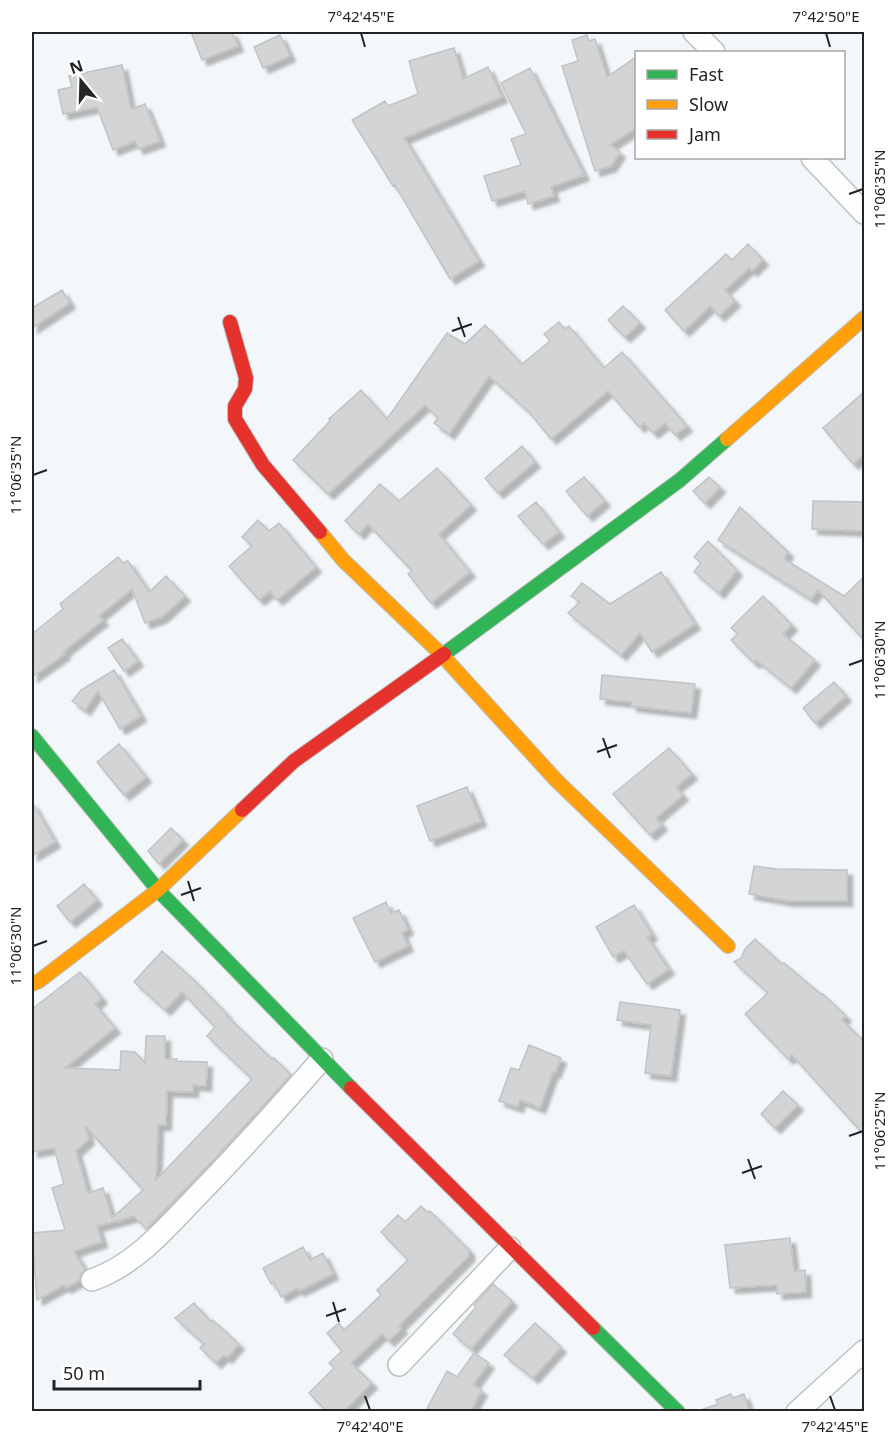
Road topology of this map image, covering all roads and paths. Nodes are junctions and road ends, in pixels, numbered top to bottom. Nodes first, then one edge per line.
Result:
1 (694, 32) edge
2 (713, 51) edge
3 (814, 159) edge
4 (864, 213) edge
5 (864, 318) edge
6 (230, 322) dead end
7 (441, 654) junction
8 (32, 736) edge
9 (158, 890) junction
10 (728, 946) dead end
11 (32, 984) edge
12 (322, 1059) junction
13 (510, 1248) junction
14 (92, 1280) dead end
15 (864, 1351) edge
16 (399, 1365) dead end
17 (678, 1412) edge
18 (797, 1412) edge

1 - 2 street
3 - 4 street
5 - 7 street
6 - 7 street
7 - 9 street
7 - 10 street
8 - 9 street
9 - 11 street
9 - 12 street
12 - 13 street
12 - 14 street
13 - 16 street
13 - 17 street
15 - 18 street

